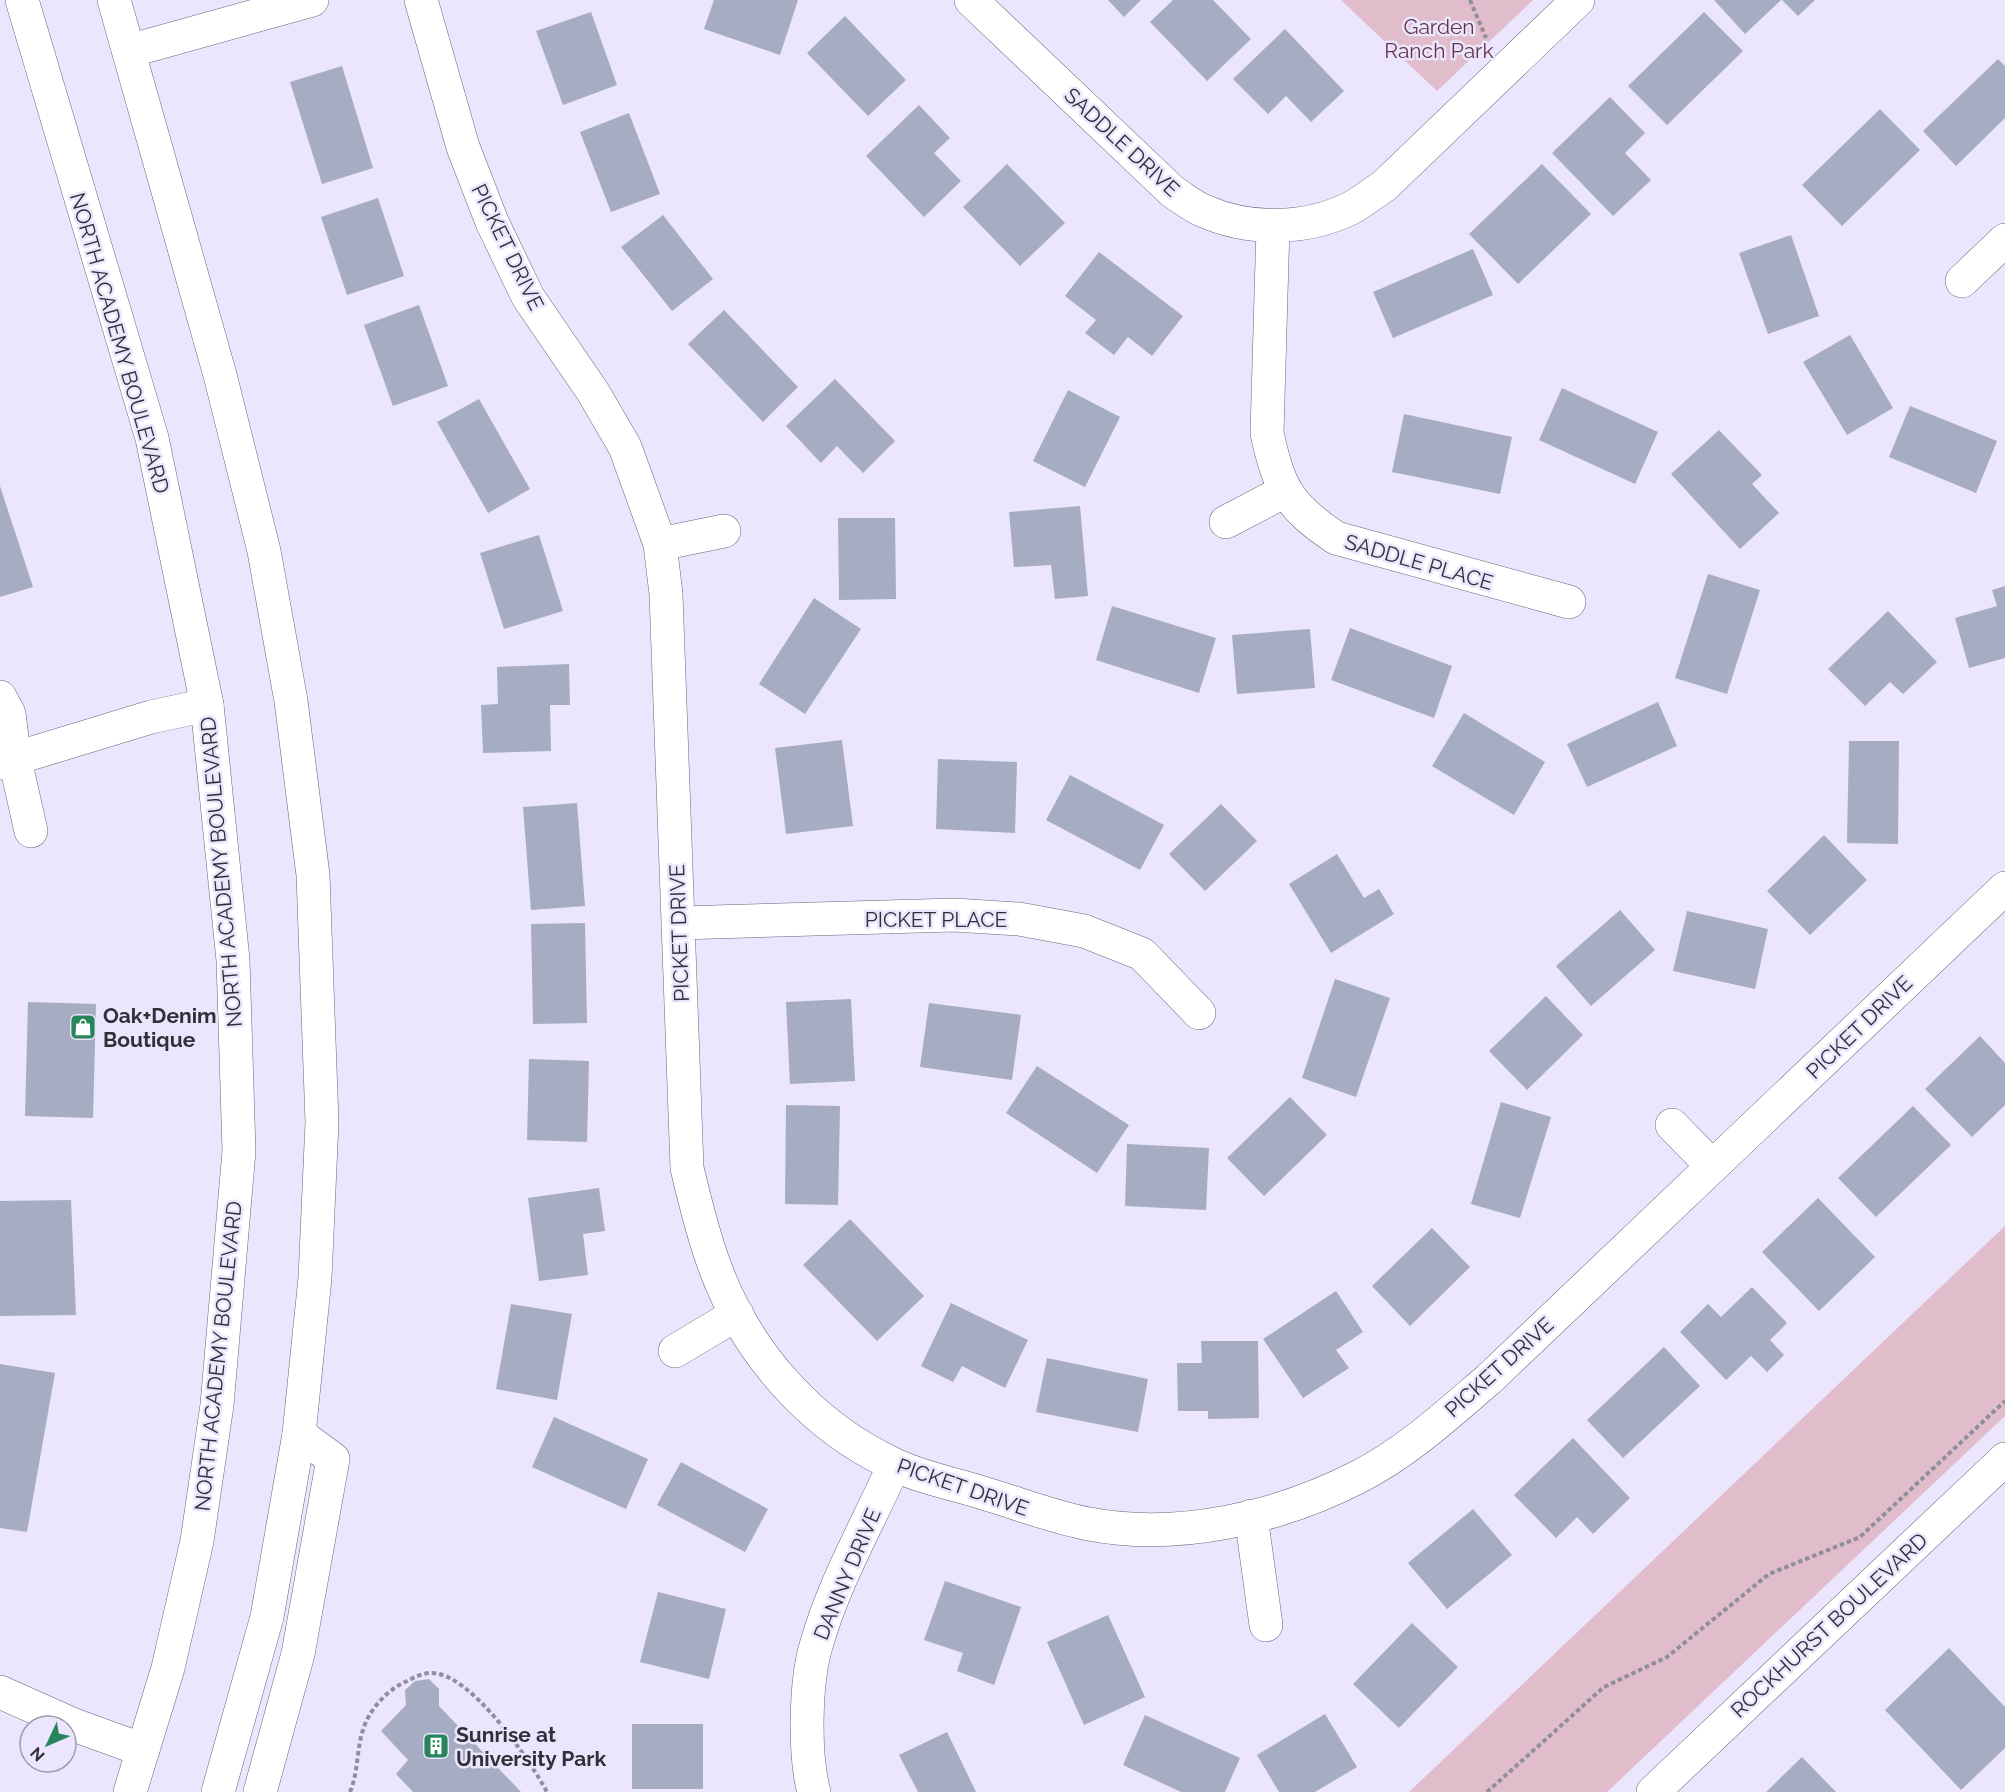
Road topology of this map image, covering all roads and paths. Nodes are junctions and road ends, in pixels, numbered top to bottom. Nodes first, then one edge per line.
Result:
1 (22, 0) edge
2 (114, 0) edge
3 (312, 0) edge
4 (421, 0) edge
5 (971, 0) edge
6 (1470, 0) edge
7 (1578, 0) edge
8 (1486, 39) dead end
9 (129, 51) junction
10 (1273, 226) junction
11 (2005, 240) edge
12 (1962, 281) dead end
13 (1285, 491) junction
14 (1226, 522) dead end
15 (724, 531) dead end
16 (660, 544) junction
17 (1569, 602) dead end
18 (0, 697) edge
19 (207, 705) junction
20 (8, 762) edge
21 (31, 831) dead end
22 (2005, 888) edge
23 (679, 923) junction
24 (1199, 1013) dead end
25 (1672, 1125) dead end
26 (1712, 1166) junction
27 (737, 1314) junction
28 (675, 1351) dead end
29 (2005, 1401) edge
30 (299, 1434) junction
31 (2005, 1459) edge
32 (894, 1466) junction
33 (1251, 1516) junction
34 (1266, 1625) dead end
35 (0, 1692) edge
36 (143, 1750) junction
37 (130, 1792) edge
38 (218, 1792) edge
39 (260, 1792) edge
40 (350, 1792) edge
41 (547, 1792) edge
42 (814, 1792) edge
43 (1487, 1792) edge
44 (1653, 1792) edge

1 - 19 main road, NORTH ACADEMY BOULEVARD
2 - 9 main road
3 - 9 main road
4 - 16 main road, PICKET DRIVE
5 - 10 main road, SADDLE DRIVE
6 - 8 path
7 - 10 main road, SADDLE DRIVE
9 - 30 main road
10 - 13 main road, SADDLE PLACE
11 - 12 main road
13 - 14 main road
13 - 17 main road, SADDLE PLACE
15 - 16 main road
16 - 23 main road, PICKET DRIVE
18 - 20 main road
19 - 20 main road
19 - 36 main road, NORTH ACADEMY BOULEVARD
20 - 21 main road
22 - 26 main road, PICKET DRIVE
23 - 24 main road, PICKET PLACE
23 - 27 main road, PICKET DRIVE
25 - 26 main road
26 - 33 main road, PICKET DRIVE
27 - 28 main road
27 - 32 main road, PICKET DRIVE
29 - 43 path
30 - 38 main road
30 - 39 main road
31 - 44 main road, ROCKHURST BOULEVARD
32 - 33 main road, PICKET DRIVE
32 - 42 main road, DANNY DRIVE
33 - 34 main road
35 - 36 main road
36 - 37 main road, NORTH ACADEMY BOULEVARD
40 - 41 path

